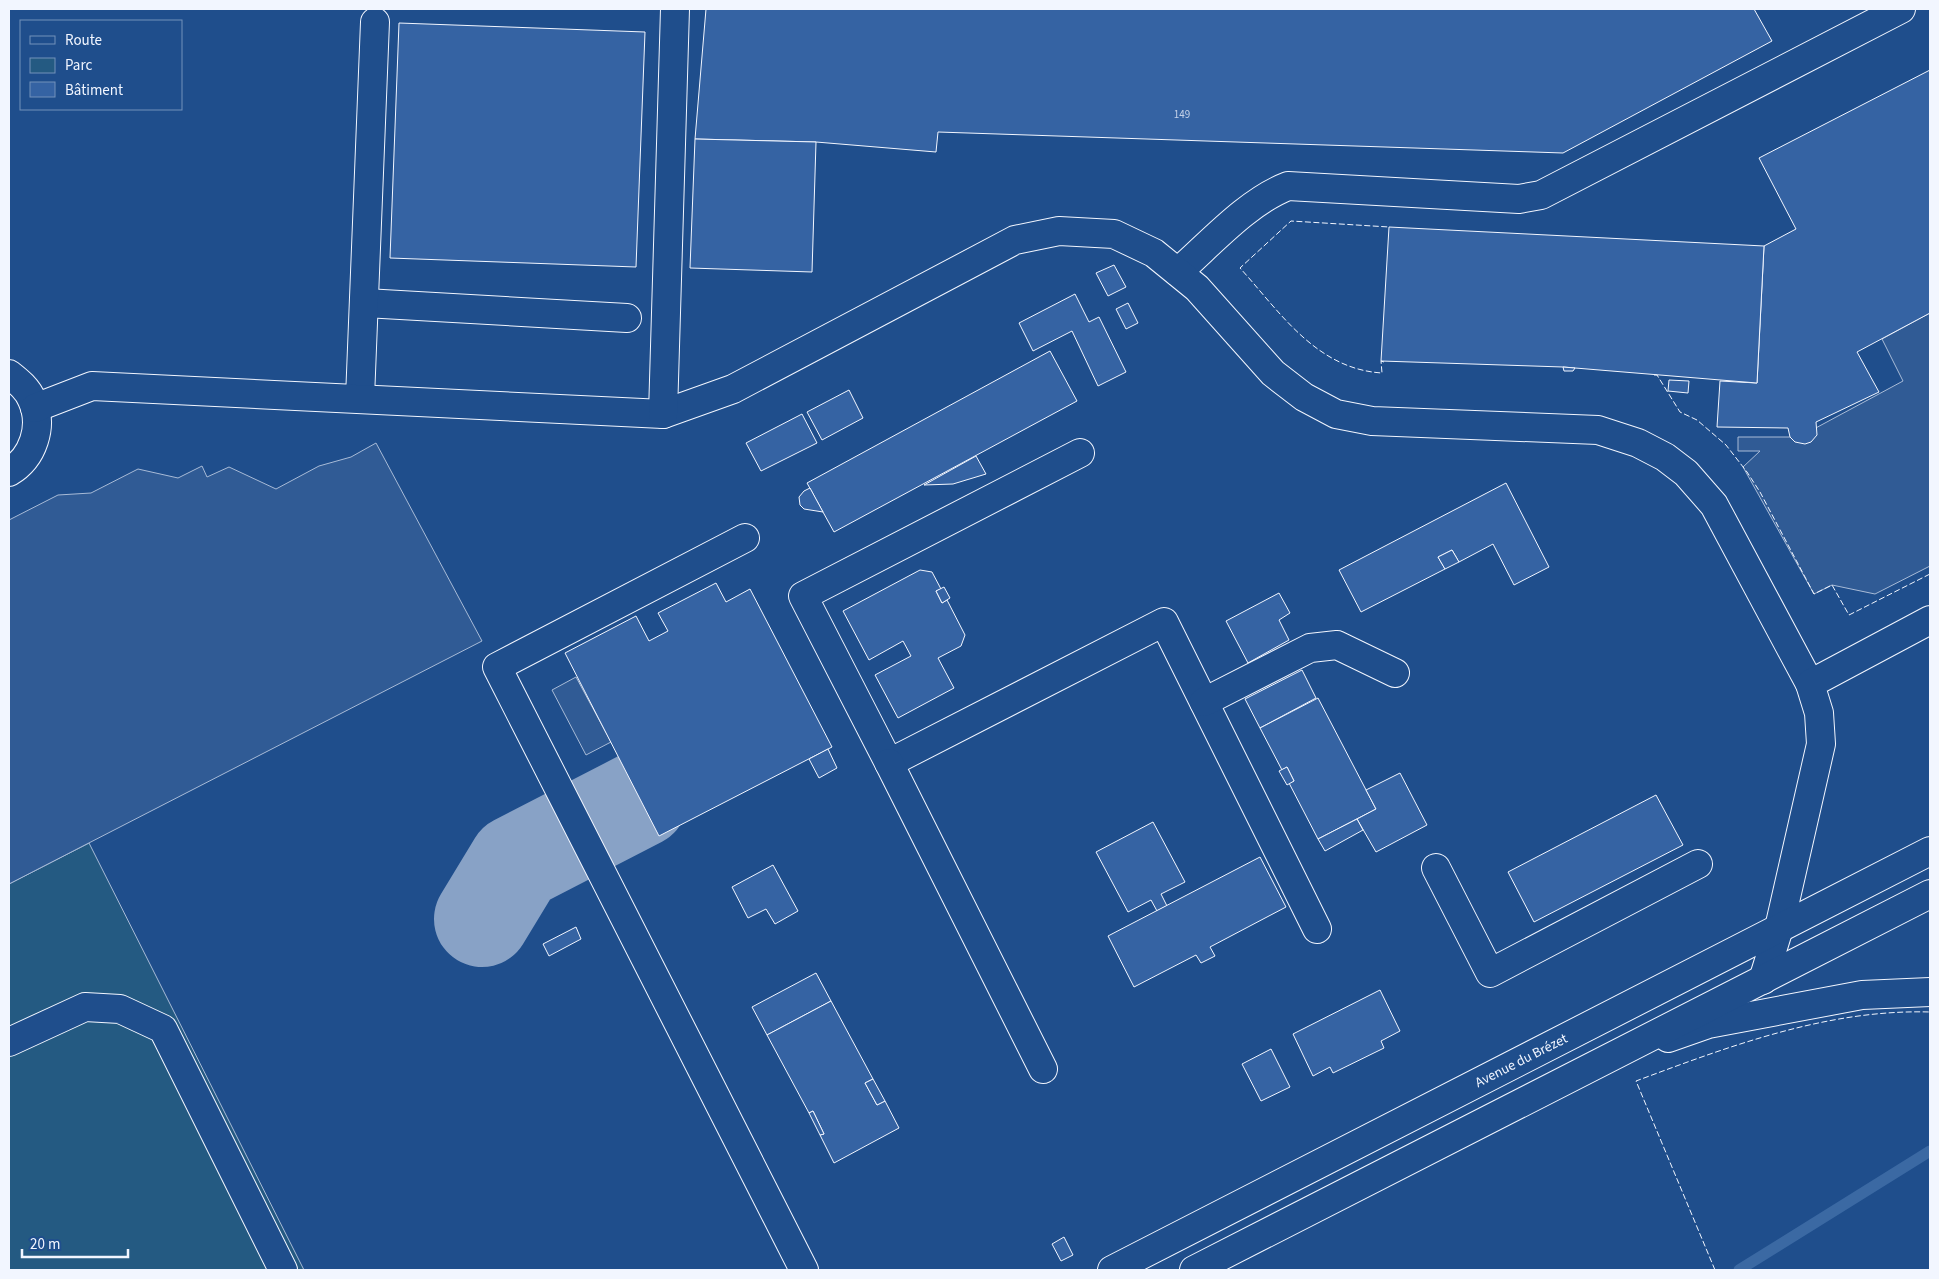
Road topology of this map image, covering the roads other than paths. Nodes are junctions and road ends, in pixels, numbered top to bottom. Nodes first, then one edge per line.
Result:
1 (674, 9) edge
2 (1901, 9) edge
3 (375, 22) dead end
4 (1178, 272) junction
5 (365, 303) junction
6 (627, 318) dead end
7 (9, 374) edge
8 (360, 398) junction
9 (35, 408) junction
10 (663, 414) junction
11 (1080, 453) dead end
12 (9, 472) edge
13 (746, 538) dead end
14 (1930, 620) edge
15 (1395, 673) dead end
16 (1810, 684) junction
17 (1204, 702) junction
18 (889, 763) junction
19 (1930, 851) edge
20 (1698, 864) dead end
21 (1436, 868) dead end
22 (1930, 894) edge
23 (1778, 928) junction
24 (1317, 929) dead end
25 (1763, 980) junction
26 (1930, 992) edge
27 (9, 1042) edge
28 (1614, 1056) junction
29 (1043, 1069) dead end
30 (283, 1270) edge
31 (804, 1270) edge
32 (1112, 1270) edge
33 (1194, 1270) edge

1 - 10 main road
2 - 4 main road
3 - 5 main road
4 - 10 main road
4 - 16 main road
5 - 6 main road
5 - 8 main road
7 - 9 main road
8 - 9 main road
8 - 10 main road
9 - 12 main road
11 - 18 main road
13 - 31 main road
14 - 16 main road
15 - 17 main road
16 - 23 main road
17 - 18 main road
17 - 24 main road
18 - 29 main road
19 - 23 main road, Avenue du Brézet
20 - 21 main road
22 - 25 main road
23 - 25 main road
23 - 32 main road, Avenue du Brézet
25 - 28 main road
26 - 28 main road
27 - 30 main road
28 - 33 main road

